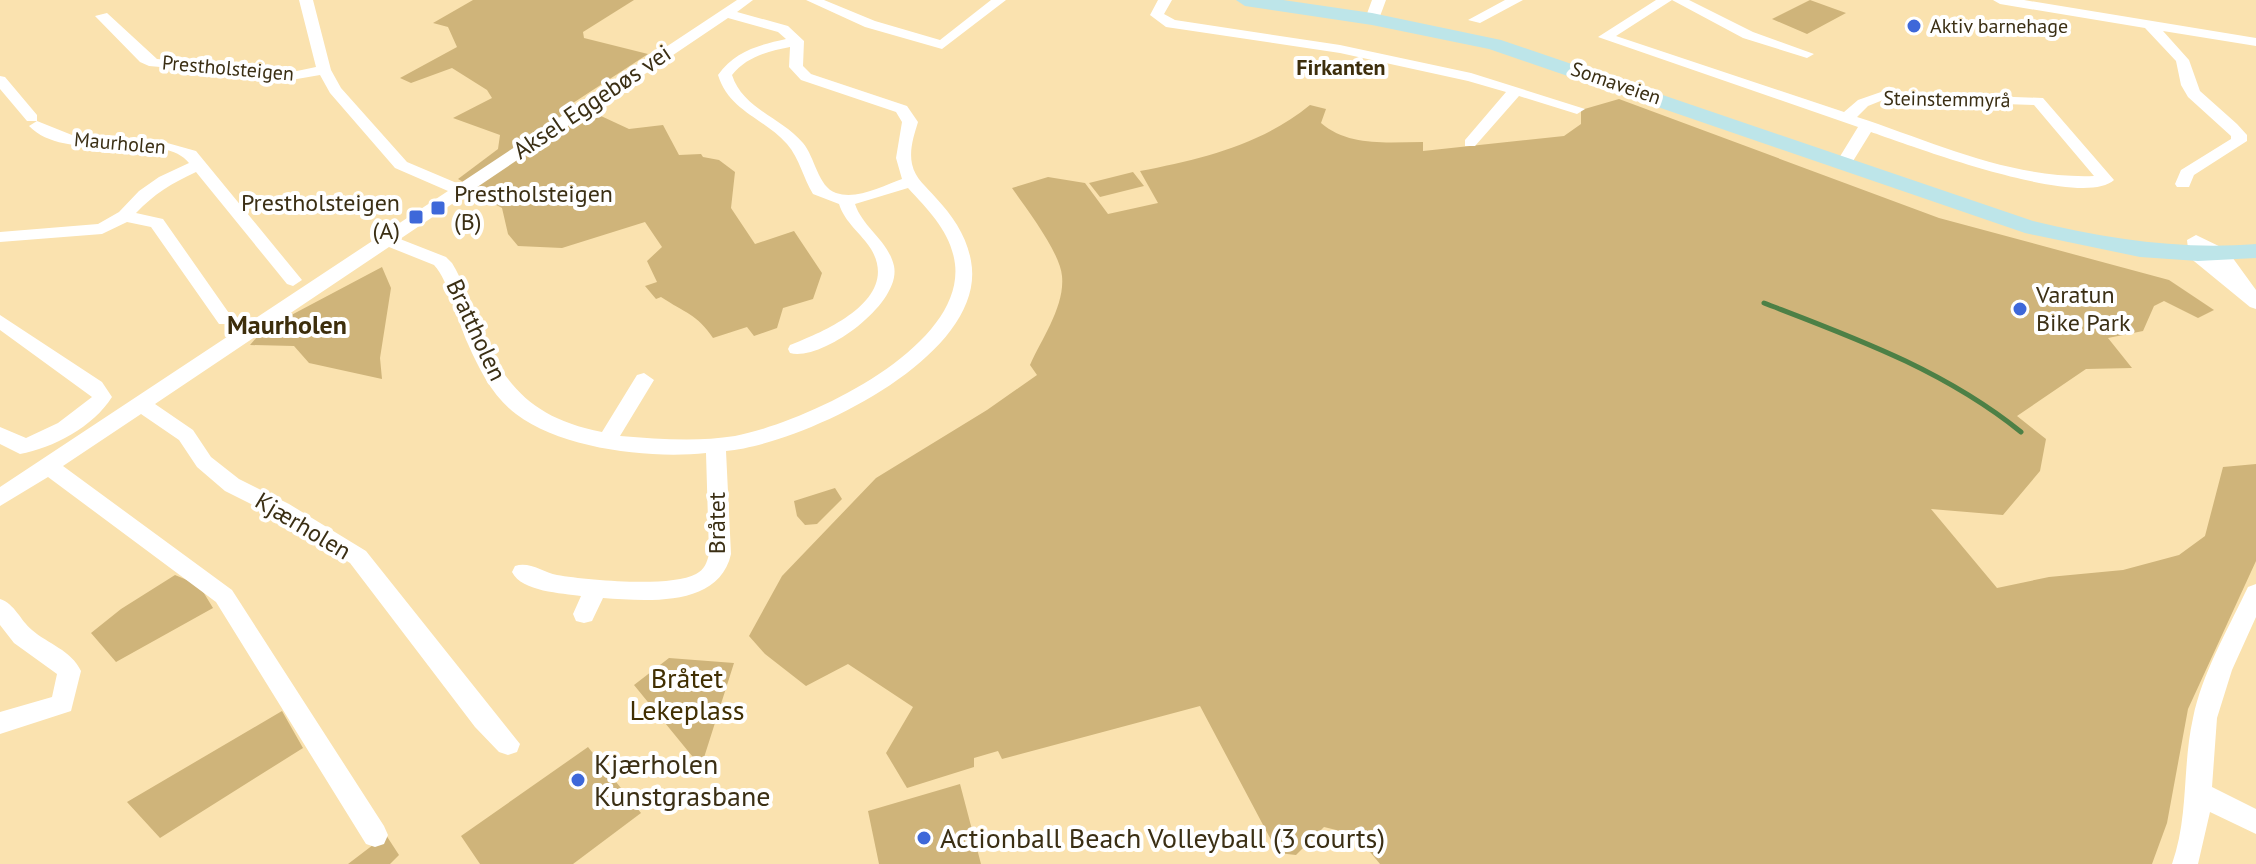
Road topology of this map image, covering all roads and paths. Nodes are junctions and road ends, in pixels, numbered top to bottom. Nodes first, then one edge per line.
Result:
1 (306, 0) edge
2 (746, 0) edge
3 (813, 0) edge
4 (999, 0) edge
5 (1165, 0) edge
6 (1245, 0) edge
7 (1516, 0) edge
8 (1679, 0) edge
9 (2000, 0) edge
10 (1659, 4) edge
11 (1375, 9) edge
12 (726, 13) junction
13 (102, 16) dead end
14 (1475, 20) dead end
15 (2150, 25) junction
16 (797, 41) junction
17 (2256, 42) edge
18 (1807, 54) dead end
19 (324, 70) junction
20 (0, 80) edge
21 (1516, 90) junction
22 (1577, 109) dead end
23 (1846, 118) junction
24 (1867, 125) junction
25 (1470, 143) dead end
26 (1844, 163) junction
27 (200, 164) junction
28 (911, 181) junction
29 (2183, 184) dead end
30 (461, 190) junction
31 (846, 201) junction
32 (125, 216) junction
33 (2256, 236) edge
34 (0, 237) edge
35 (387, 240) junction
36 (2196, 247) junction
37 (2256, 251) edge
38 (2221, 254) junction
39 (293, 280) dead end
40 (2256, 303) edge
41 (225, 320) dead end
42 (0, 321) edge
43 (797, 349) dead end
44 (644, 380) dead end
45 (140, 403) junction
46 (0, 434) edge
47 (607, 441) junction
48 (716, 448) junction
49 (47, 466) junction
50 (0, 498) edge
51 (523, 572) dead end
52 (596, 589) junction
53 (2256, 593) edge
54 (0, 608) edge
55 (584, 614) dead end
56 (0, 723) edge
57 (508, 744) dead end
58 (2200, 794) junction
59 (2256, 822) edge
60 (375, 835) dead end
61 (2185, 864) edge

1 - 19 street
2 - 12 street, Aksel Eggebøs vei
3 - 4 street
5 - 21 street, Somaveien
6 - 11 main road, Somaveien
7 - 14 street
8 - 18 street
9 - 15 street
10 - 23 street, Steinstemmyrå
11 - 26 main road, Somaveien
12 - 16 street
12 - 30 street, Aksel Eggebøs vei
13 - 19 street, Prestholsteigen
15 - 17 street
15 - 29 street
16 - 28 street
16 - 31 street
19 - 30 street
20 - 27 street, Maurholen
21 - 22 street, Somaveien
21 - 25 street
23 - 24 street, Steinstemmyrå
23 - 24 street, Steinstemmyrå
24 - 26 street, Steinstemmyrå
26 - 36 main road, Somaveien
27 - 32 street, Maurholen
27 - 39 street, Maurholen
28 - 31 street
28 - 48 street, Brattholen
30 - 35 street, Aksel Eggebøs vei
31 - 43 street
32 - 34 street, Maurholen
32 - 41 street
33 - 36 main road, Somaveien
35 - 45 street, Aksel Eggebøs vei
35 - 47 street, Brattholen
36 - 38 main road, Somaveien
36 - 40 street
37 - 38 main road, Somaveien
38 - 40 street
42 - 46 street
44 - 47 street
45 - 49 street, Aksel Eggebøs vei
45 - 57 street, Kjærholen
47 - 48 street, Brattholen
48 - 52 street, Bråtet
49 - 50 street, Aksel Eggebøs vei
49 - 60 street
51 - 52 street, Bråtet
52 - 55 street
53 - 58 street
54 - 56 street
58 - 59 street
58 - 61 street

